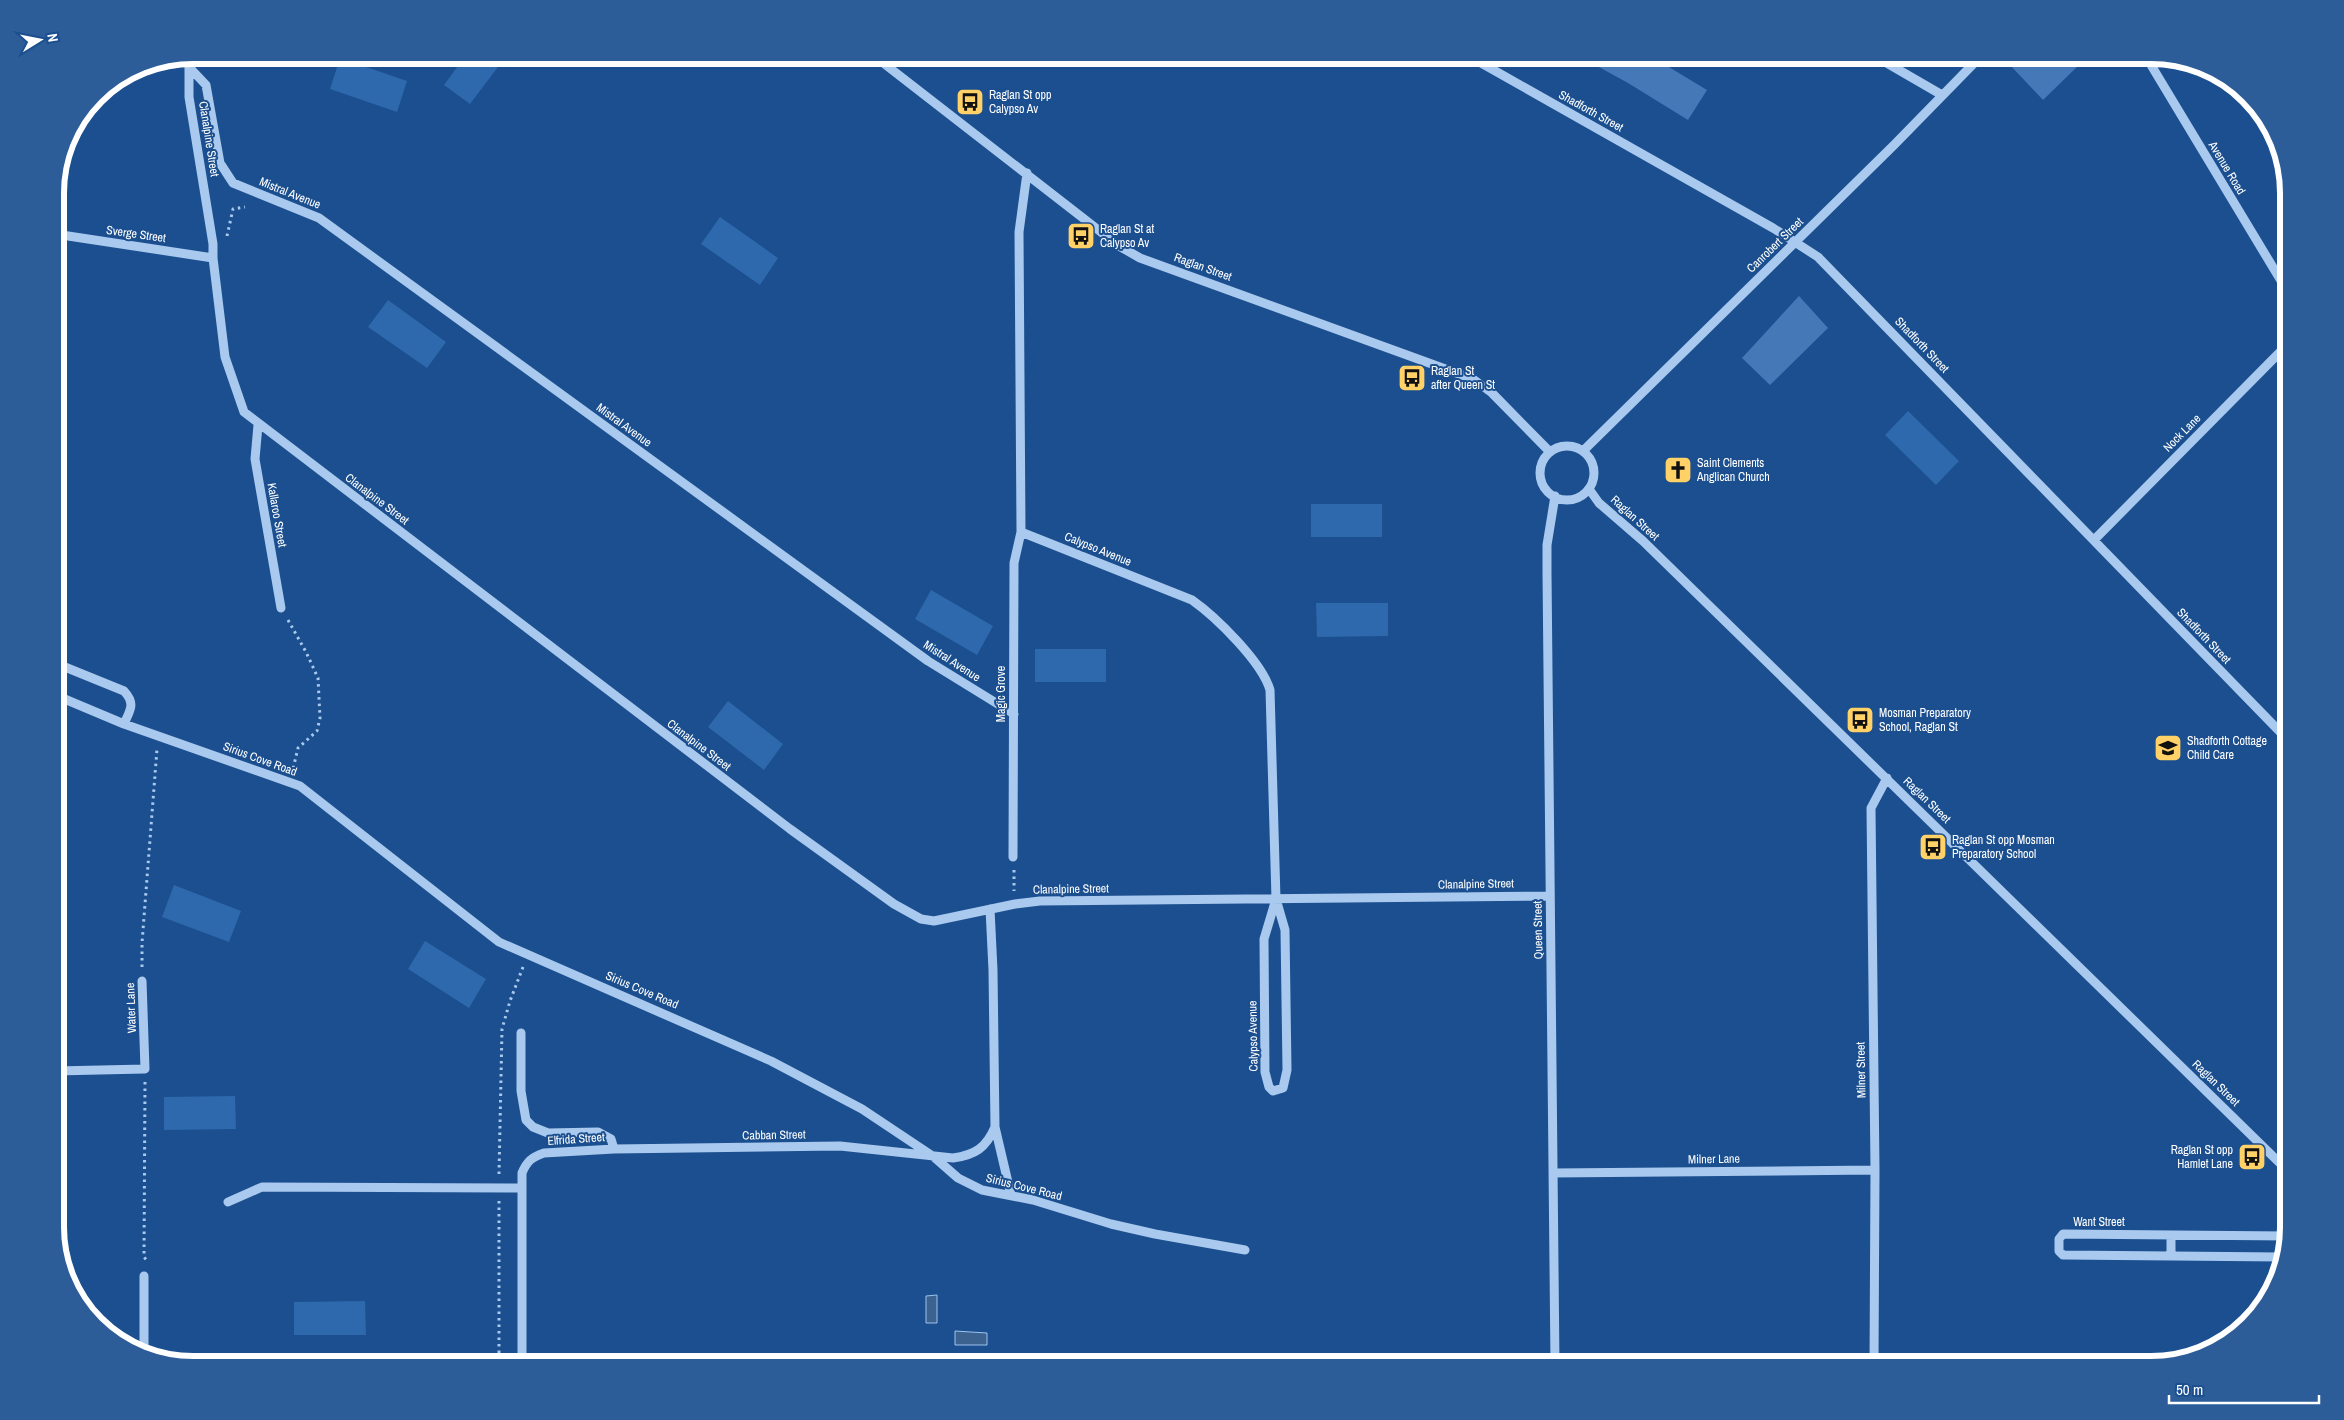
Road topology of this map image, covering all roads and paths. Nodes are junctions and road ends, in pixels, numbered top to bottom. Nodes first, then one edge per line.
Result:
1 (189, 64) edge
2 (885, 64) edge
3 (1483, 64) edge
4 (1889, 64) edge
5 (1973, 64) edge
6 (2150, 64) edge
7 (189, 67) junction
8 (1942, 95) junction
9 (220, 163) joint
10 (1027, 172) junction
11 (245, 206) dead end
12 (64, 235) edge
13 (1796, 242) junction
14 (214, 244) junction
15 (213, 258) junction
16 (2280, 279) edge
17 (2280, 352) edge
18 (258, 425) junction
19 (1583, 451) junction
20 (1550, 452) junction
21 (1589, 489) junction
22 (1555, 496) junction
23 (1022, 532) junction
24 (2094, 540) junction
25 (281, 608) joint
26 (64, 667) edge
27 (64, 699) edge
28 (1014, 714) junction
29 (124, 724) junction
30 (2280, 732) edge
31 (157, 759) dead end
32 (1887, 778) junction
33 (290, 783) junction
34 (1014, 857) joint
35 (1550, 896) junction
36 (1276, 899) junction
37 (1015, 904) junction
38 (990, 909) junction
39 (528, 954) junction
40 (142, 981) joint
41 (521, 1034) dead end
42 (145, 1069) junction
43 (64, 1071) edge
44 (995, 1127) junction
45 (614, 1149) junction
46 (934, 1157) junction
47 (2280, 1163) edge
48 (1875, 1170) junction
49 (1553, 1173) junction
50 (498, 1188) junction
51 (520, 1188) junction
52 (1011, 1195) junction
53 (228, 1202) dead end
54 (2171, 1235) junction
55 (2279, 1236) edge
56 (1245, 1250) dead end
57 (2171, 1256) junction
58 (144, 1257) dead end
59 (2277, 1257) edge
60 (144, 1276) dead end
61 (144, 1346) edge
62 (499, 1356) edge
63 (522, 1356) edge
64 (1555, 1356) edge
65 (1874, 1356) edge

1 - 7 street, Clanalpine Street
2 - 10 street, Raglan Street
3 - 13 street, Shadforth Street
4 - 8 street
5 - 8 street, Canrobert Street
6 - 16 street, Avenue Road
7 - 9 street, Clanalpine Street
7 - 14 street, Clanalpine Street
8 - 13 street, Canrobert Street
9 - 28 street, Mistral Avenue
10 - 20 street, Raglan Street
10 - 23 street
11 - 14 path
12 - 15 street, Sverge Street
13 - 19 street, Canrobert Street
13 - 24 street, Shadforth Street
14 - 15 street, Clanalpine Street
15 - 18 street, Clanalpine Street
17 - 24 street, Nock Lane
18 - 25 street, Kallaroo Street
18 - 38 street, Clanalpine Street
19 - 20 street
19 - 21 street
20 - 22 street
21 - 22 street
21 - 32 street, Raglan Street
22 - 35 street, Queen Street
23 - 28 street, Magic Grove
23 - 36 street, Calypso Avenue
24 - 30 street, Shadforth Street
25 - 33 path
26 - 29 street
27 - 29 street, Sirius Cove Road
28 - 34 street, Magic Grove
29 - 33 street, Sirius Cove Road
31 - 40 path, Water Lane
32 - 47 street, Raglan Street
32 - 48 street, Milner Street
33 - 39 street, Sirius Cove Road
34 - 37 path
35 - 36 street, Clanalpine Street
35 - 49 street, Queen Street
36 - 36 street, Calypso Avenue
36 - 37 street, Clanalpine Street
37 - 38 street, Clanalpine Street
38 - 44 street
39 - 46 street, Sirius Cove Road
39 - 50 path
40 - 42 street, Water Lane
41 - 45 street, Elfrida Street
42 - 43 street
42 - 58 path
44 - 46 street
44 - 52 street
45 - 46 street, Cabban Street
45 - 51 street, Elfrida Street
46 - 52 street, Sirius Cove Road
48 - 49 street, Milner Lane
48 - 65 street, Milner Street
49 - 64 street, Queen Street
50 - 51 street
50 - 53 street
50 - 62 path
51 - 63 street, Elfrida Street
52 - 56 street, Sirius Cove Road
54 - 55 street, Want Street
54 - 57 street
54 - 57 street, Want Street
57 - 59 street, Want Street
60 - 61 street

